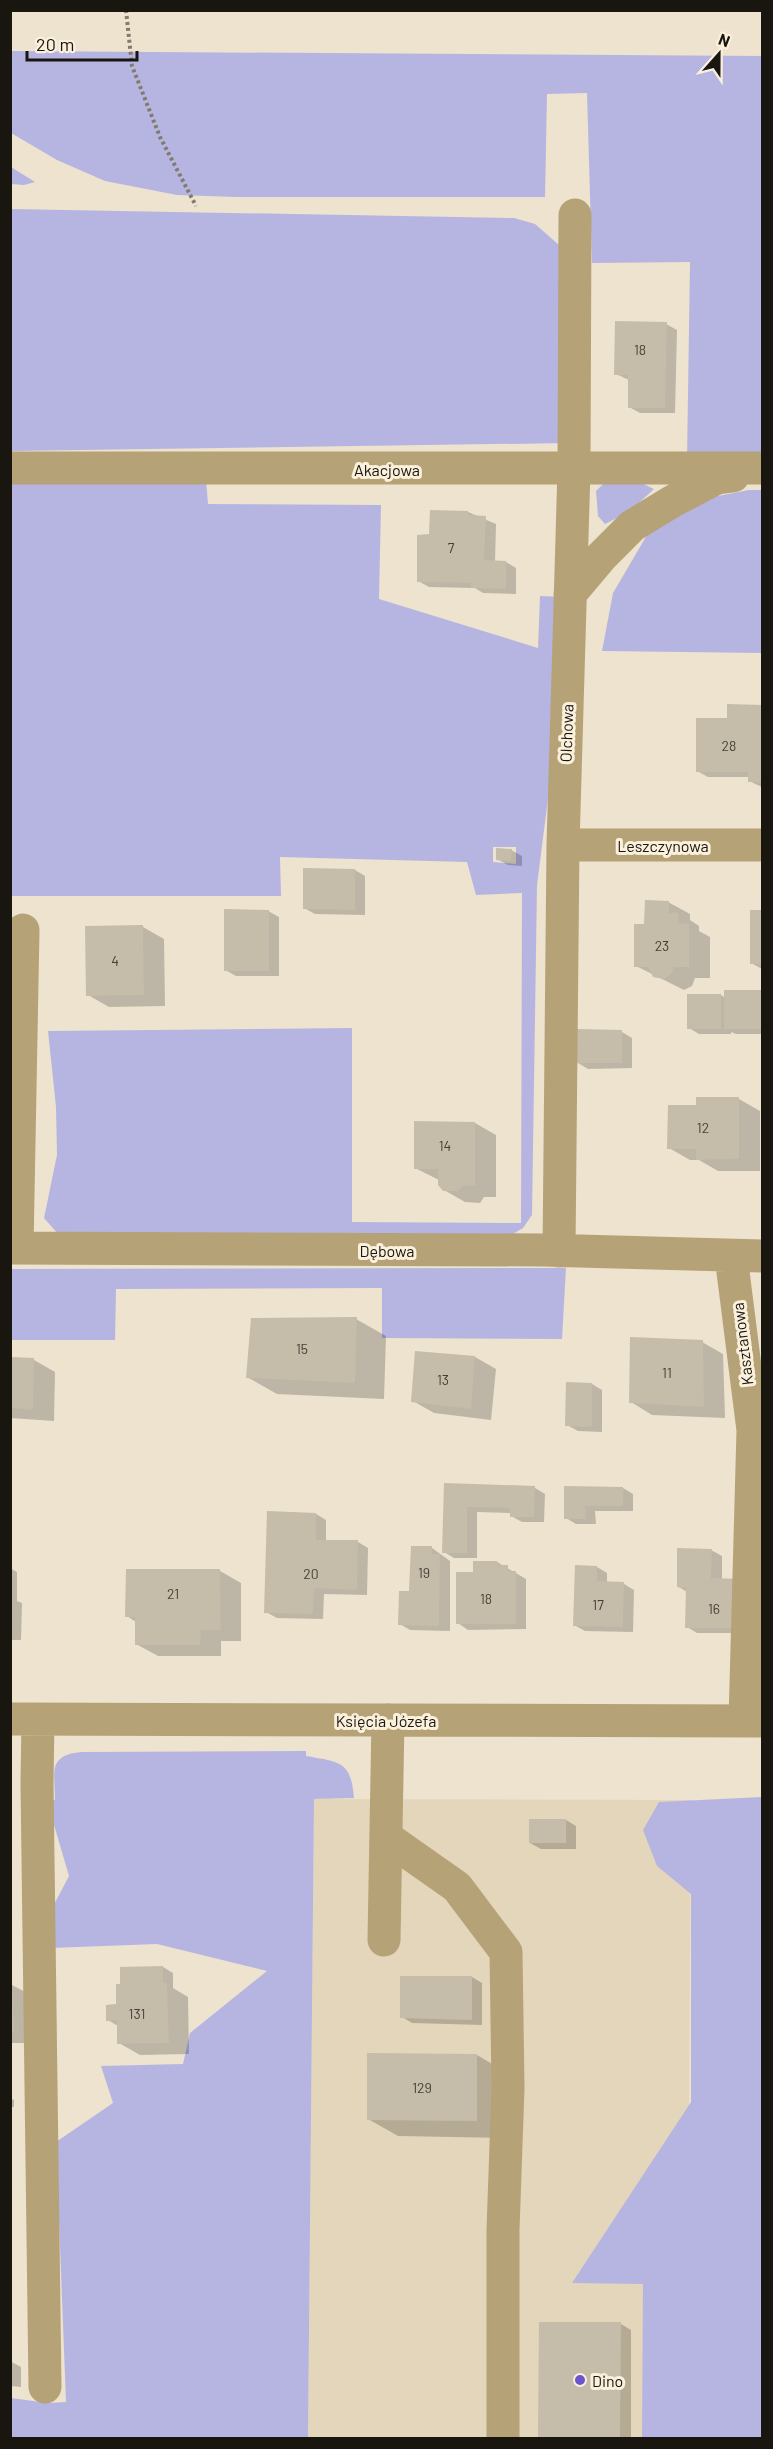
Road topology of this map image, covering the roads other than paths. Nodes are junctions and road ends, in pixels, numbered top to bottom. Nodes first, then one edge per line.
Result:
1 (575, 215) dead end
2 (10, 468) edge
3 (574, 469) junction
4 (762, 470) edge
5 (570, 594) junction
6 (563, 845) junction
7 (762, 845) edge
8 (23, 930) dead end
9 (14, 1248) edge
10 (559, 1251) junction
11 (747, 1256) edge
12 (24, 1719) edge
13 (388, 1720) junction
14 (754, 1721) edge
15 (386, 1837) junction
16 (384, 1940) dead end
17 (45, 2387) dead end
18 (503, 2439) edge

1 - 3 street, Olchowa
2 - 3 street, Akacjowa
3 - 4 street, Akacjowa
3 - 5 street, Olchowa
4 - 5 street, Akacjowa
5 - 6 street, Olchowa
6 - 7 street, Leszczynowa
6 - 10 street, Olchowa
8 - 9 street
9 - 10 street, Dębowa
10 - 11 street, Dębowa
11 - 14 street, Kasztanowa
12 - 13 street, Księcia Józefa
12 - 17 street
13 - 14 street, Księcia Józefa
13 - 15 street
15 - 16 street
15 - 18 street

